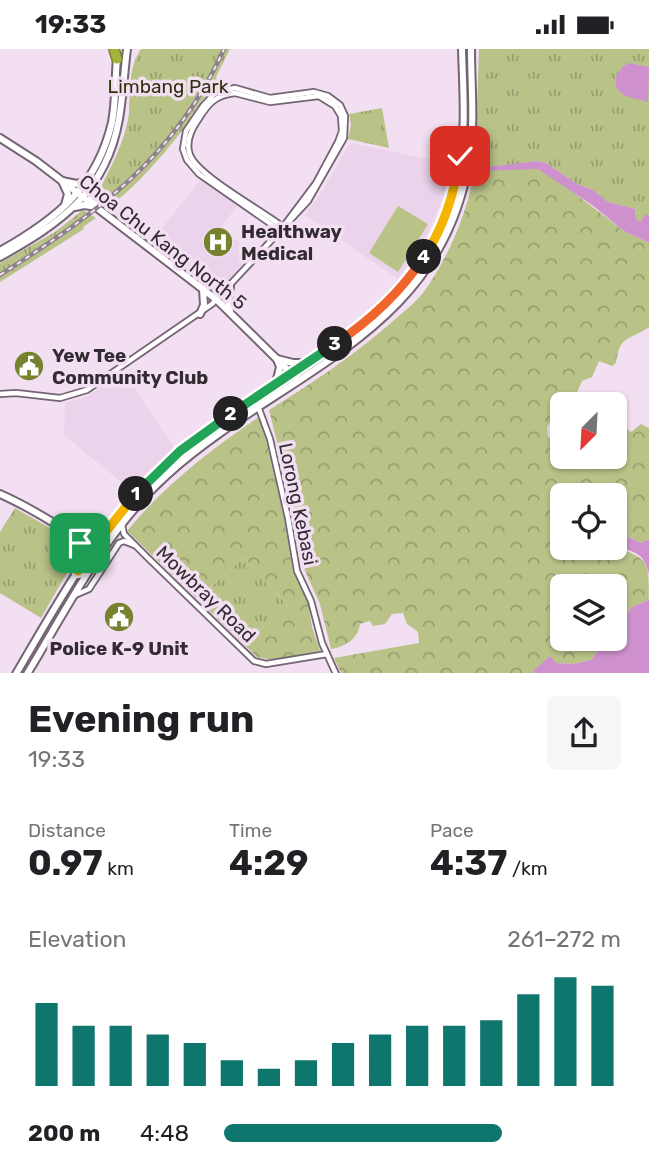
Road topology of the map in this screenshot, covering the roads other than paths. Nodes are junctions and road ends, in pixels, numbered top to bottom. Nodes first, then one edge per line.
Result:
1 (127, 49) edge
2 (132, 49) edge
3 (462, 49) edge
4 (471, 49) edge
5 (116, 52) edge
6 (125, 68) junction
7 (0, 138) edge
8 (62, 181) junction
9 (89, 182) junction
10 (80, 195) junction
11 (75, 207) junction
12 (97, 208) junction
13 (62, 209) junction
14 (282, 229) junction
15 (0, 254) edge
16 (230, 287) junction
17 (203, 289) junction
18 (217, 300) junction
19 (230, 312) junction
20 (200, 314) junction
21 (277, 359) junction
22 (308, 363) junction
23 (292, 373) junction
24 (298, 380) junction
25 (276, 383) junction
26 (0, 394) edge
27 (256, 398) junction
28 (259, 407) junction
29 (0, 494) edge
30 (123, 522) junction
31 (104, 533) junction
32 (75, 535) junction
33 (138, 547) junction
34 (92, 549) junction
35 (100, 554) junction
36 (78, 571) junction
37 (74, 596) junction
38 (328, 655) junction
39 (17, 673) edge
40 (27, 673) edge
41 (336, 673) edge

1 - 6 main road
2 - 6 main road
3 - 22 main road
4 - 24 main road
5 - 9 main road
6 - 9 main road
7 - 8 main road, Choa Chu Kang North 5
8 - 9 main road
8 - 10 main road, Choa Chu Kang North 5
8 - 13 main road
9 - 10 main road
9 - 12 main road
10 - 11 main road
10 - 12 main road, Choa Chu Kang North 5
10 - 13 main road
11 - 12 main road
11 - 15 main road
12 - 17 main road, Choa Chu Kang North 5
13 - 15 main road
14 - 14 street
14 - 16 street
16 - 18 street
16 - 19 main road
17 - 18 main road, Choa Chu Kang North 5
17 - 20 main road
18 - 19 main road, Choa Chu Kang North 5
18 - 20 street
19 - 21 main road, Choa Chu Kang North 5
20 - 26 street
21 - 22 main road
21 - 23 main road, Choa Chu Kang North 5
21 - 25 main road
22 - 23 main road
23 - 24 main road, Choa Chu Kang North 5
23 - 25 main road
24 - 28 main road
25 - 27 main road
27 - 28 street, Lorong Kebasi
27 - 31 main road
28 - 30 main road
28 - 38 street, Lorong Kebasi
29 - 32 main road
30 - 33 street, Mowbray Road
30 - 35 main road
31 - 32 main road
31 - 34 main road
32 - 34 main road
32 - 36 main road
33 - 37 street
33 - 38 street, Mowbray Road
34 - 35 main road
34 - 36 main road
35 - 37 main road
36 - 39 main road
37 - 40 main road
38 - 41 street, Lorong Kebasi

